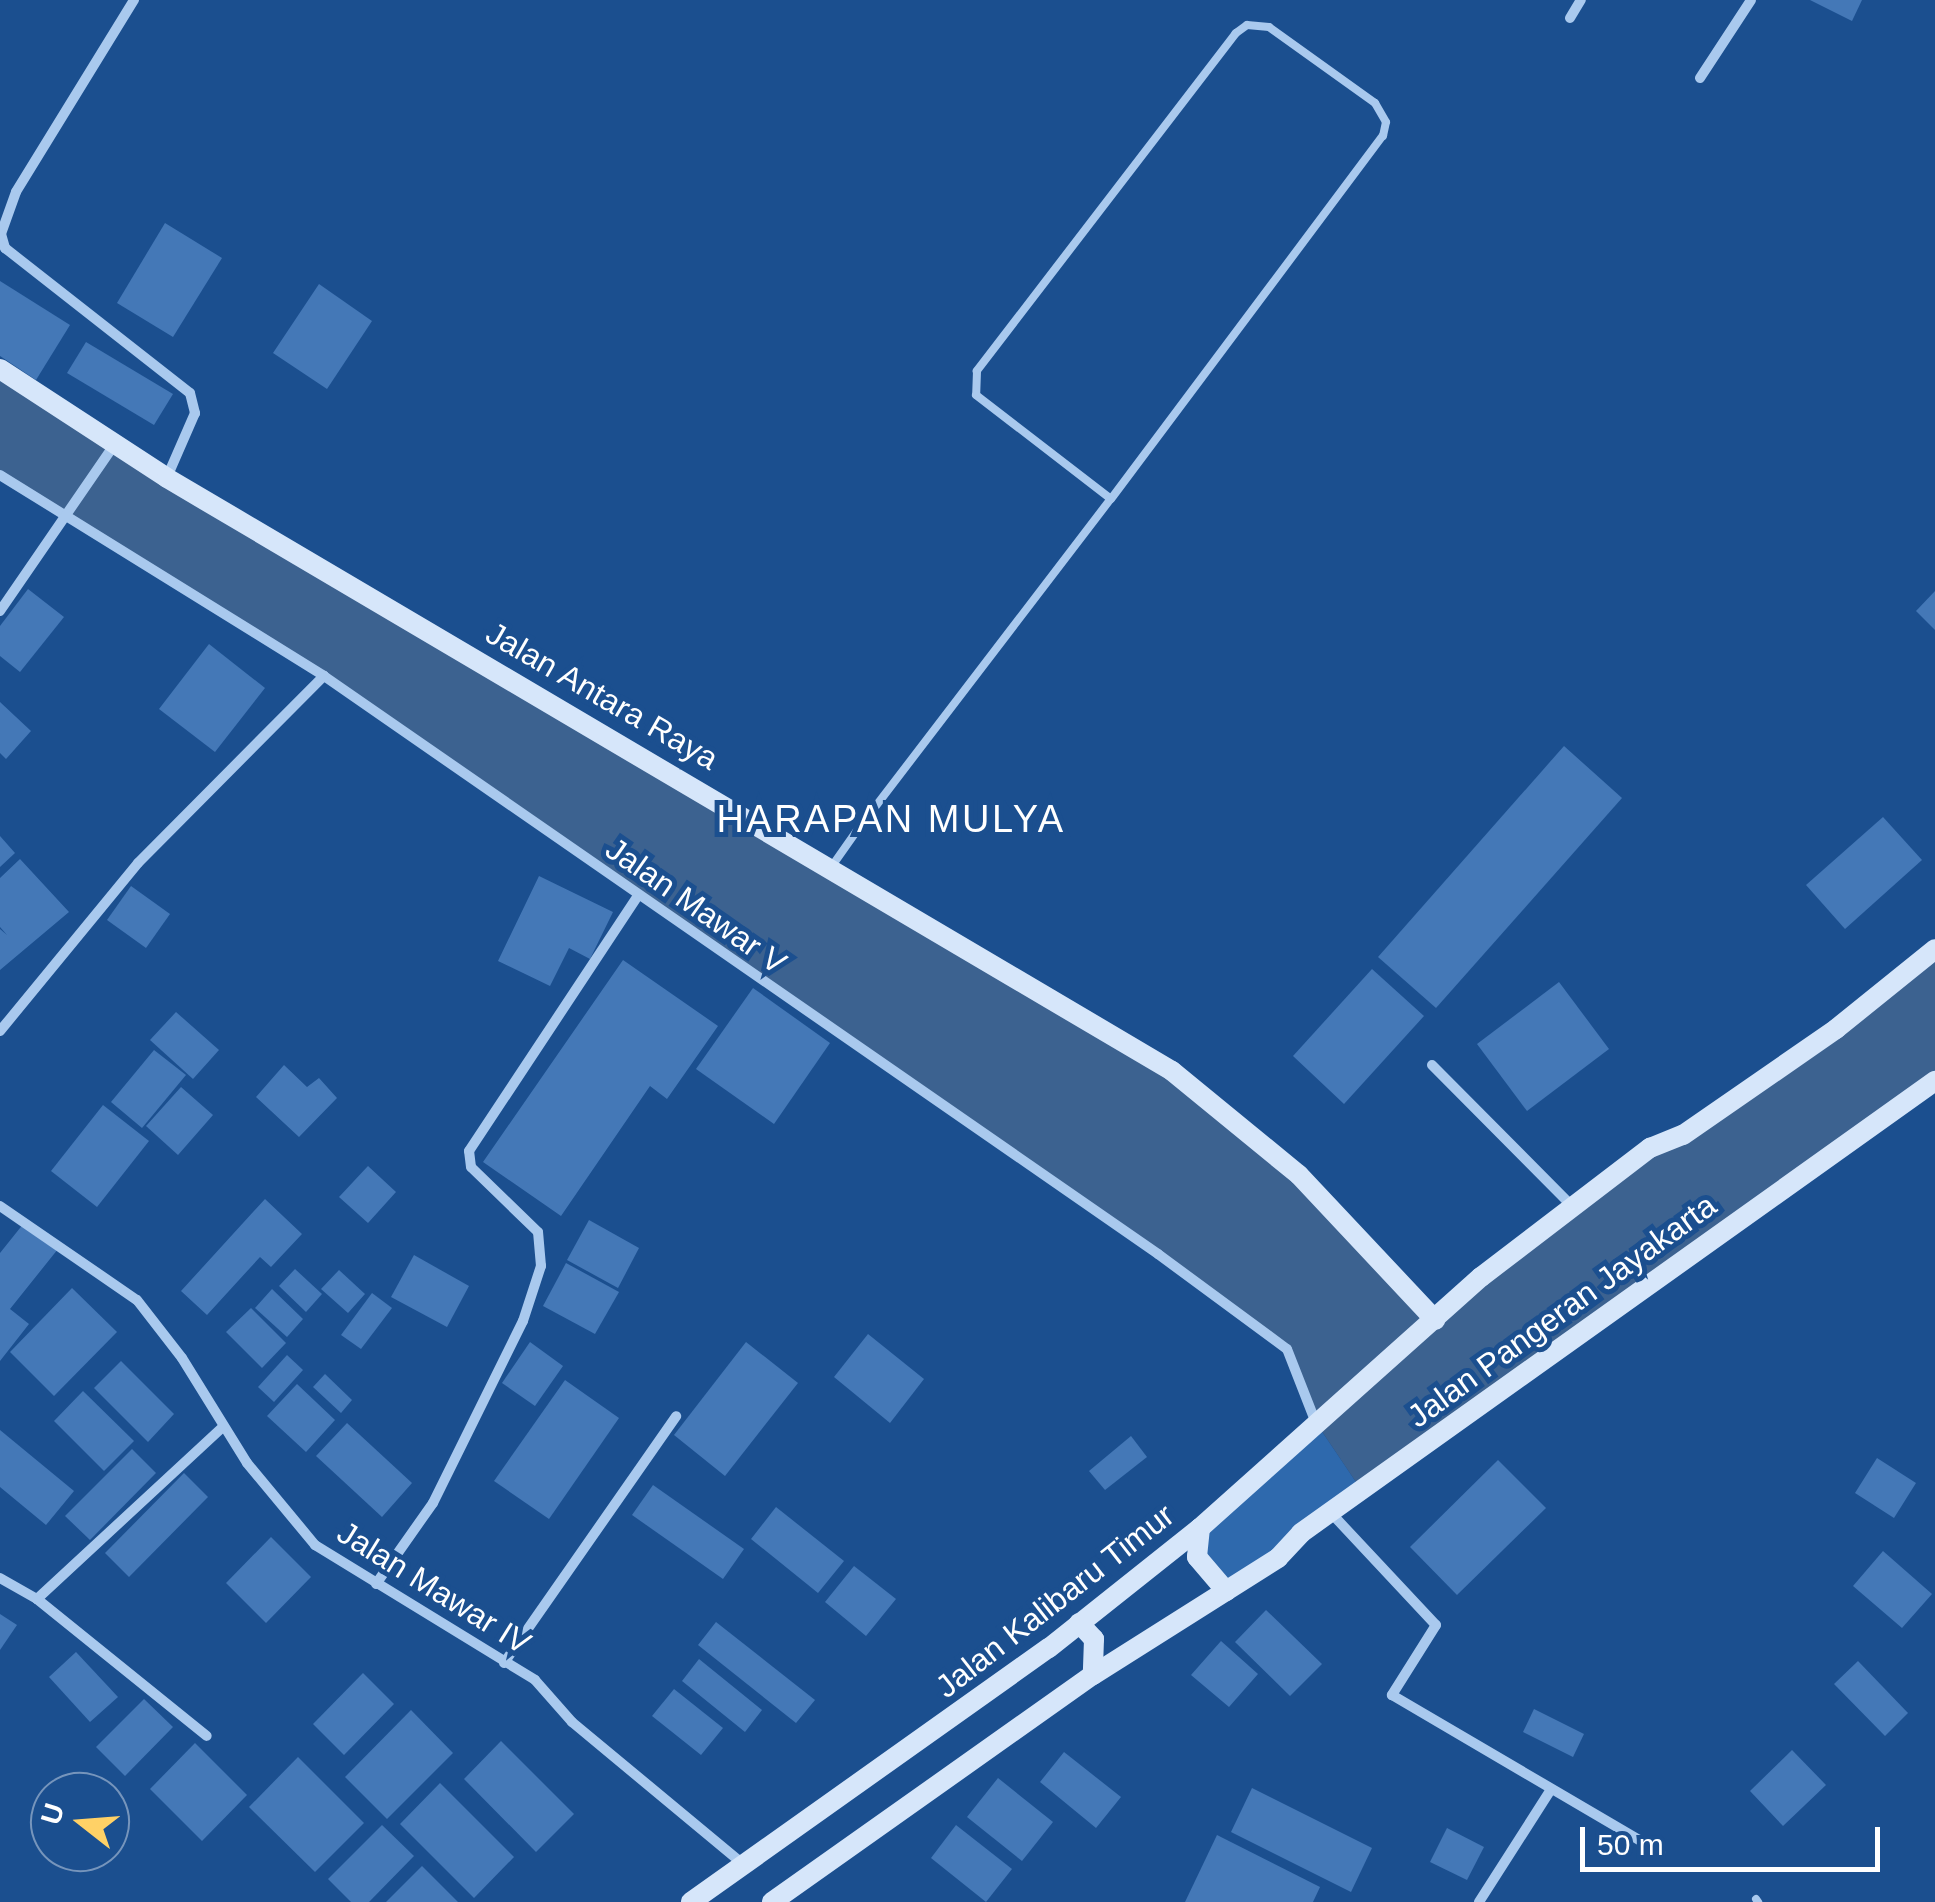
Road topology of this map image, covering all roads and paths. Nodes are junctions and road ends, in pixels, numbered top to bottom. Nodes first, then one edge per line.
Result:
1 (134, 0) edge
2 (1582, 0) edge
3 (1751, 0) edge
4 (1570, 18) dead end
5 (1700, 78) dead end
6 (0, 369) edge
7 (114, 445) junction
8 (0, 475) edge
9 (167, 478) junction
10 (1110, 499) junction
11 (66, 515) junction
12 (0, 612) edge
13 (324, 676) junction
14 (832, 866) junction
15 (638, 896) junction
16 (1935, 949) edge
17 (0, 1030) edge
18 (1432, 1065) dead end
19 (1935, 1081) edge
20 (0, 1206) edge
21 (1575, 1209) junction
22 (1436, 1320) junction
23 (676, 1416) dead end
24 (1317, 1424) junction
25 (223, 1426) junction
26 (1332, 1514) junction
27 (1200, 1528) junction
28 (0, 1578) edge
29 (376, 1584) junction
30 (1226, 1591) junction
31 (37, 1599) junction
32 (1079, 1623) junction
33 (504, 1662) junction
34 (1094, 1674) junction
35 (207, 1736) dead end
36 (1550, 1790) junction
37 (1660, 1852) dead end
38 (744, 1865) junction
39 (690, 1902) edge
40 (772, 1902) edge
41 (1479, 1902) edge

1 - 9 street
2 - 4 street
3 - 5 street
6 - 7 street, Jalan Antara Raya
7 - 9 street, Jalan Antara Raya
7 - 11 street
8 - 11 street, Jalan Mawar V
9 - 14 street, Jalan Antara Raya
10 - 10 lane
10 - 14 lane
11 - 12 street
11 - 13 street, Jalan Mawar V
13 - 15 street, Jalan Mawar V
13 - 17 street
14 - 22 street, Jalan Antara Raya
15 - 24 street, Jalan Mawar V
15 - 29 street
16 - 21 street, Jalan Pangeran Jayakarta
18 - 21 street
19 - 26 street, Jalan Pangeran Jayakarta
20 - 25 street, Jalan Mawar IV
21 - 22 street, Jalan Pangeran Jayakarta
22 - 24 street, Jalan Kalibaru Timur
23 - 33 street
24 - 27 street, Jalan Kalibaru Timur
25 - 29 street, Jalan Mawar IV
25 - 31 street
26 - 30 street, Jalan Pangeran Jayakarta
26 - 36 street
27 - 30 street
27 - 32 street, Jalan Kalibaru Timur
28 - 31 street
29 - 33 street, Jalan Mawar IV
30 - 34 street
31 - 35 street
32 - 34 street
32 - 38 street, Jalan Kalibaru Timur
33 - 38 street, Jalan Mawar IV
34 - 40 street
36 - 37 street
36 - 41 street
38 - 39 street, Jalan Kalibaru Timur

